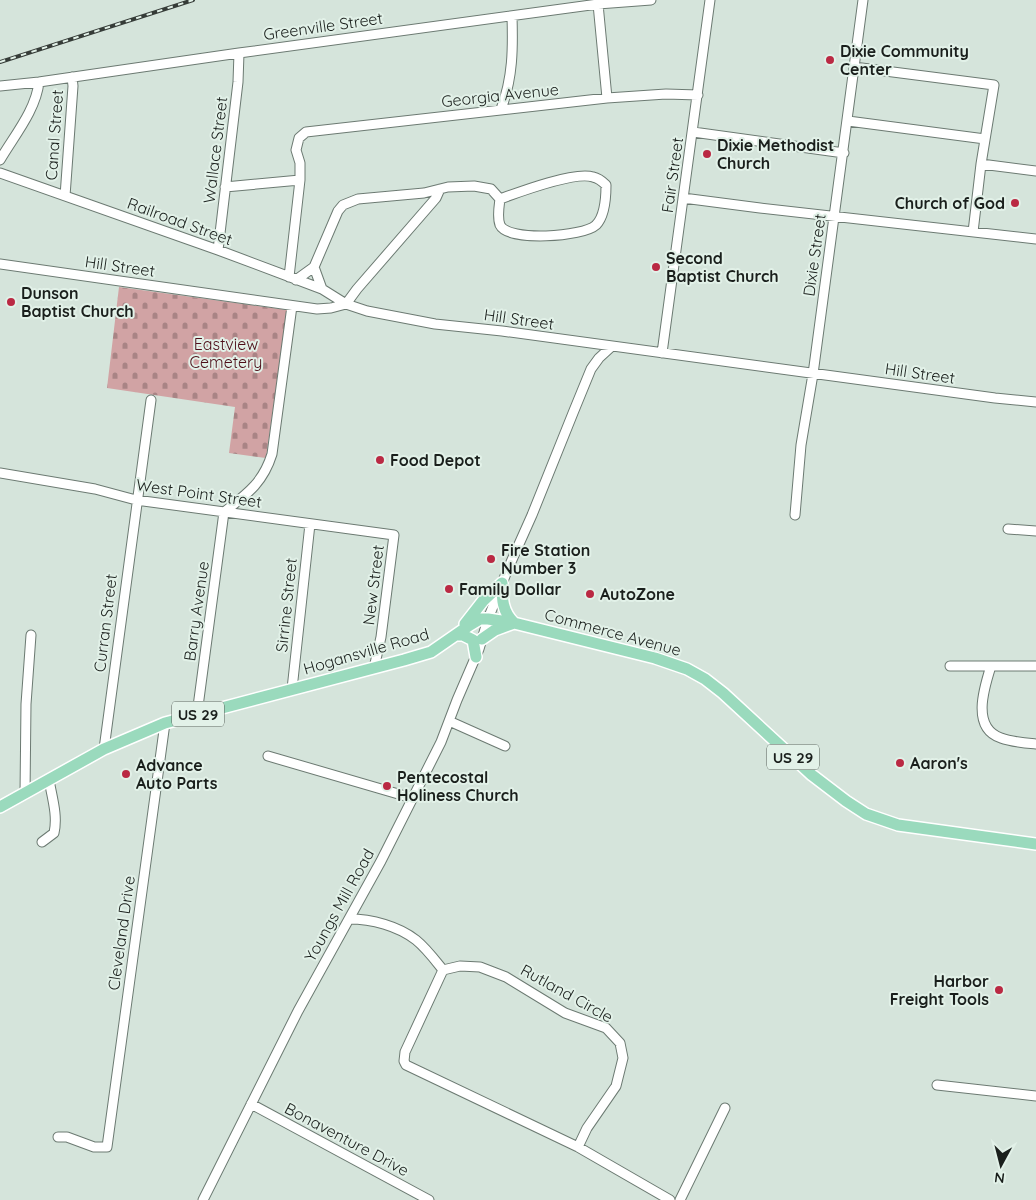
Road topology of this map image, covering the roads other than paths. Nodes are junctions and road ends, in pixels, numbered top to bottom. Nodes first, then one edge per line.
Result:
1 (651, 0) edge
2 (710, 0) edge
3 (863, 0) edge
4 (598, 4) junction
5 (512, 16) junction
6 (239, 53) junction
7 (854, 67) junction
8 (72, 77) junction
9 (39, 82) junction
10 (0, 86) edge
11 (698, 95) junction
12 (607, 98) junction
13 (501, 109) junction
14 (848, 121) junction
15 (693, 132) junction
16 (985, 139) junction
17 (844, 153) junction
18 (0, 160) edge
19 (981, 164) junction
20 (1036, 171) edge
21 (0, 173) edge
22 (300, 180) junction
23 (225, 187) junction
24 (440, 189) junction
25 (65, 196) junction
26 (684, 198) junction
27 (500, 199) junction
28 (835, 216) junction
29 (973, 232) junction
30 (1036, 239) edge
31 (218, 250) junction
32 (0, 264) edge
33 (314, 267) junction
34 (293, 278) junction
35 (322, 289) junction
36 (346, 304) junction
37 (292, 306) junction
38 (611, 347) junction
39 (662, 353) junction
40 (813, 374) junction
41 (151, 400) dead end
42 (1036, 402) edge
43 (0, 473) edge
44 (136, 500) junction
45 (224, 512) junction
46 (795, 515) dead end
47 (310, 524) junction
48 (1008, 528) dead end
49 (1036, 531) edge
50 (394, 535) joint
51 (502, 583) junction
52 (488, 619) junction
53 (514, 623) junction
54 (457, 635) junction
55 (31, 636) dead end
56 (482, 639) junction
57 (476, 657) junction
58 (950, 666) dead end
59 (991, 666) junction
60 (1036, 666) edge
61 (374, 668) junction
62 (292, 689) junction
63 (197, 714) junction
64 (449, 721) junction
65 (165, 723) junction
66 (1036, 744) edge
67 (505, 746) dead end
68 (104, 749) junction
69 (268, 756) dead end
70 (49, 780) junction
71 (25, 794) junction
72 (412, 798) junction
73 (0, 807) edge
74 (42, 842) dead end
75 (1036, 844) edge
76 (349, 919) junction
77 (443, 970) junction
78 (937, 1085) dead end
79 (1036, 1096) edge
80 (251, 1104) junction
81 (725, 1108) dead end
82 (58, 1137) dead end
83 (578, 1147) junction
84 (203, 1200) edge
85 (429, 1200) edge
86 (670, 1200) edge
87 (680, 1200) edge

1 - 4 street, Greenville Street
2 - 11 street, Fair Street
3 - 7 street, Dixie Street
4 - 5 street, Greenville Street
4 - 12 street
5 - 6 street, Greenville Street
5 - 13 street
6 - 8 street, Greenville Street
6 - 23 street, Wallace Street
7 - 14 street, Dixie Street
7 - 16 street
8 - 9 street, Greenville Street
8 - 25 street, Canal Street
9 - 10 street, Greenville Street
9 - 18 street
11 - 12 street, Georgia Avenue
11 - 15 street, Fair Street
12 - 13 street, Georgia Avenue
13 - 22 street, Georgia Avenue
14 - 16 street
14 - 17 street, Dixie Street
15 - 17 street
15 - 26 street, Fair Street
16 - 19 street
17 - 28 street, Dixie Street
19 - 20 street
19 - 29 street
21 - 25 street, Railroad Street
22 - 23 street
22 - 34 street
23 - 31 street, Wallace Street
24 - 27 street
24 - 33 street
24 - 36 street
25 - 31 street, Railroad Street
26 - 28 street
26 - 39 street, Fair Street
27 - 27 street
28 - 29 street
28 - 40 street, Dixie Street
29 - 30 street
31 - 34 street, Railroad Street
32 - 37 street, Hill Street
33 - 34 street
33 - 35 street
34 - 35 street, Railroad Street
35 - 36 street, Railroad Street
36 - 37 street, Hill Street
36 - 38 street, Hill Street
37 - 45 street
38 - 39 street, Hill Street
38 - 51 street
39 - 40 street, Hill Street
40 - 42 street, Hill Street
40 - 46 street, Dixie Street
41 - 44 street, Curran Street
43 - 44 street, West Point Street
44 - 45 street, West Point Street
44 - 68 street, Curran Street
45 - 47 street, West Point Street
45 - 63 street, Barry Avenue
47 - 50 street, West Point Street
47 - 62 street, Sirrine Street
48 - 49 street
50 - 61 street, New Street
51 - 52 street
51 - 53 main road
51 - 54 main road
52 - 53 main road, Commerce Avenue / US 29
52 - 54 main road, Hogansville Road / US 29
52 - 56 street, Youngs Mill Road
53 - 56 main road
53 - 75 main road, Commerce Avenue / US 29
54 - 57 main road
54 - 61 main road, Hogansville Road / US 29
55 - 71 street
56 - 57 street, Youngs Mill Road
57 - 64 street, Youngs Mill Road
58 - 59 street
59 - 60 street
59 - 66 street
61 - 62 main road, Hogansville Road / US 29
62 - 63 main road, Hogansville Road / US 29
63 - 65 main road, Hogansville Road / US 29
64 - 67 street
64 - 72 street, Youngs Mill Road
65 - 68 main road, Hogansville Road / US 29
65 - 82 street, Cleveland Drive
68 - 70 main road, Hogansville Road / US 29
69 - 72 street
70 - 71 main road, Hogansville Road / US 29
70 - 74 street
71 - 73 main road, Hogansville Road / US 29
72 - 76 street, Youngs Mill Road
76 - 77 street
76 - 80 street, Youngs Mill Road
77 - 83 street
77 - 83 street, Rutland Circle
78 - 79 street
80 - 84 street, Youngs Mill Road
80 - 85 street, Bonaventure Drive
81 - 87 street
83 - 86 street

